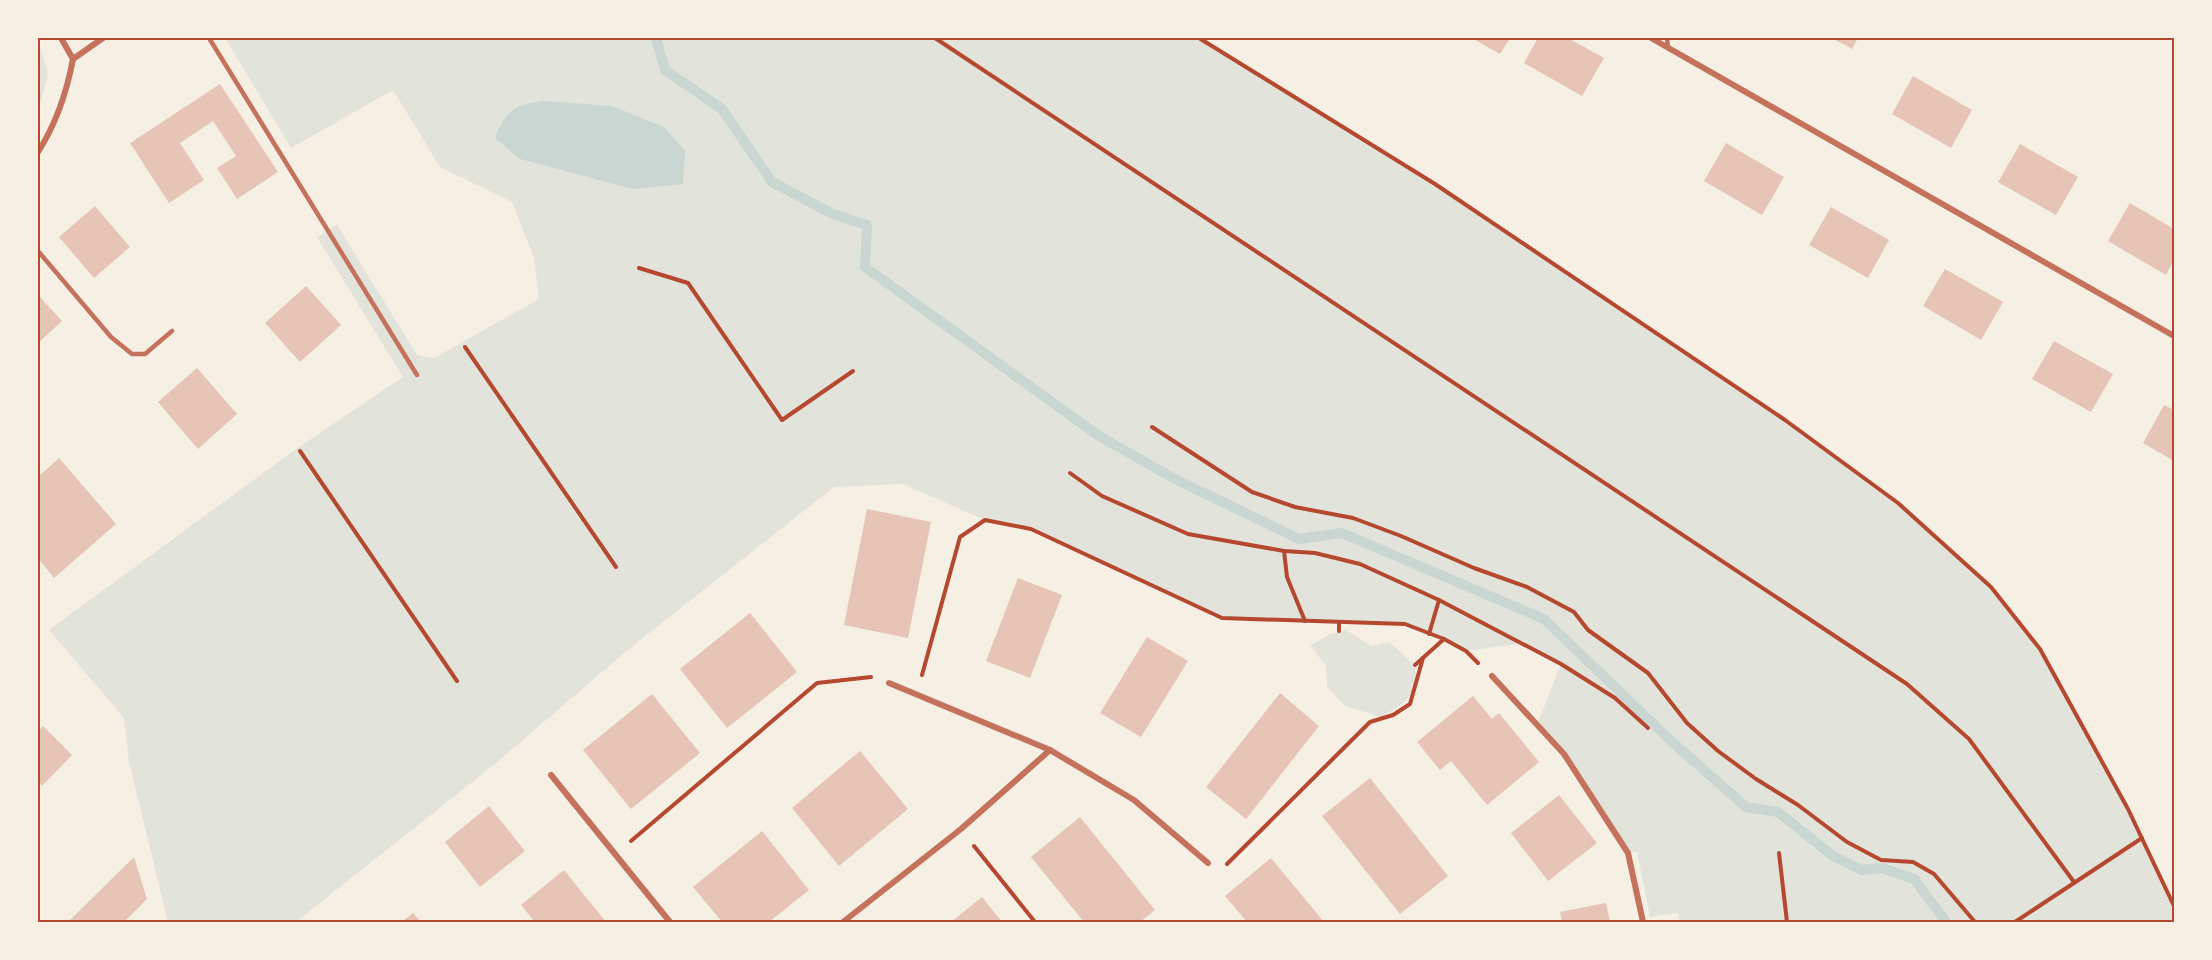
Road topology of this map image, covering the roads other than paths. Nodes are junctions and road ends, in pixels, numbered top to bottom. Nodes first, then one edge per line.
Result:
1 (61, 38) edge
2 (103, 38) edge
3 (209, 38) edge
4 (1652, 38) edge
5 (1667, 38) edge
6 (1668, 47) junction
7 (73, 59) junction
8 (38, 152) edge
9 (38, 251) edge
10 (171, 331) dead end
11 (2175, 336) edge
12 (417, 375) dead end
13 (1492, 676) road end
14 (889, 682) road end
15 (1050, 750) junction
16 (551, 775) dead end
17 (1209, 864) road end
18 (670, 922) edge
19 (843, 922) edge
20 (1643, 922) edge

1 - 7 street
2 - 7 street
3 - 12 lane
4 - 6 street
5 - 6 lane
6 - 11 street
7 - 8 street
9 - 10 lane
13 - 20 street
14 - 15 street
15 - 17 street
15 - 19 street
16 - 18 street

